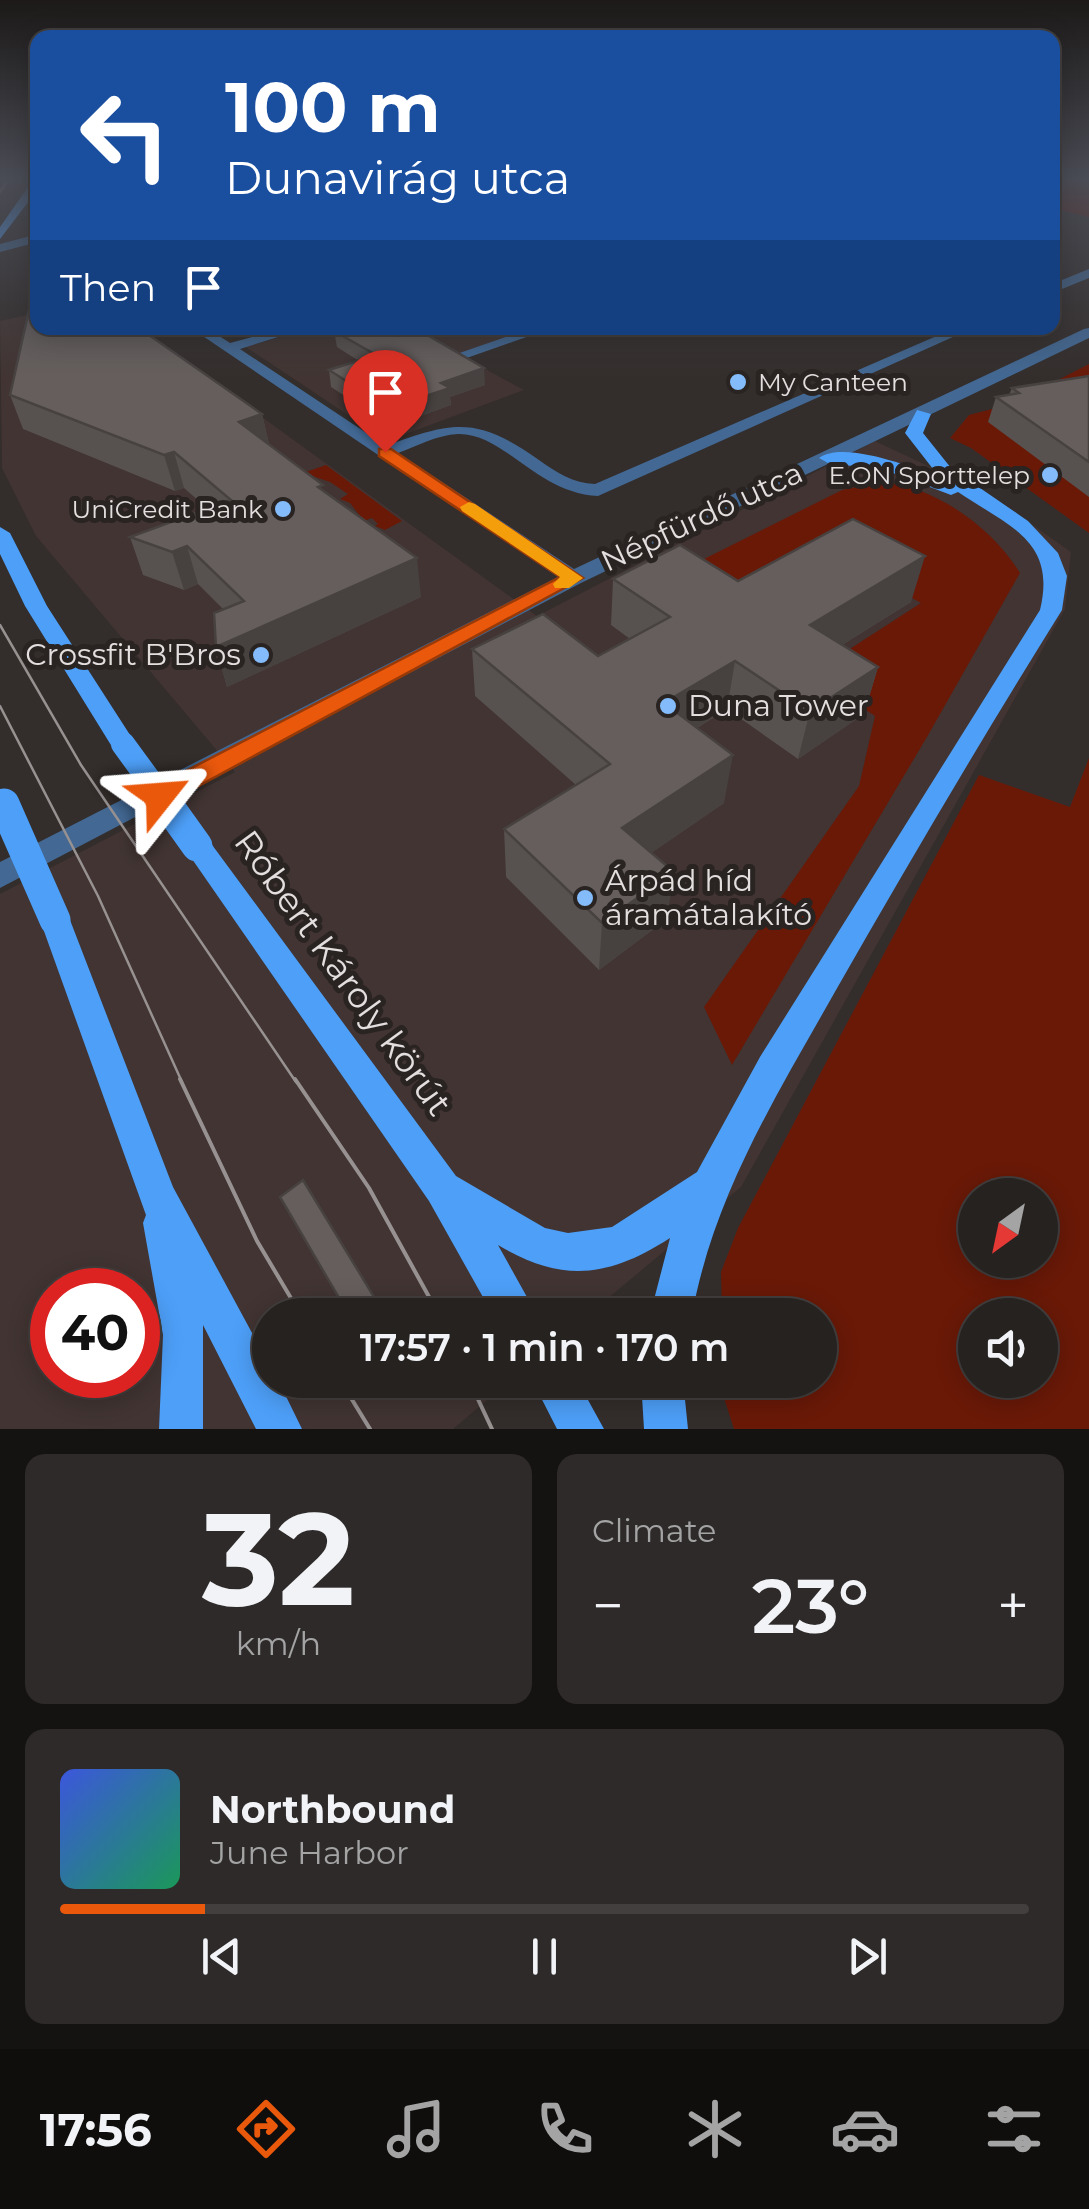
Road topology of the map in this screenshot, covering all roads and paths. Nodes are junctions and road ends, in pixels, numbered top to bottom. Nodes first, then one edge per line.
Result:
1 (1089, 273) edge
2 (1060, 286) edge
3 (1089, 332) edge
4 (215, 335) edge
5 (275, 335) edge
6 (524, 335) edge
7 (950, 335) edge
8 (229, 348) junction
9 (456, 357) edge
10 (923, 414) junction
11 (874, 437) junction
12 (385, 452) junction
13 (828, 458) junction
14 (888, 464) junction
15 (979, 500) junction
16 (0, 533) edge
17 (573, 578) junction
18 (2, 801) edge
19 (0, 876) edge
20 (710, 1186) junction
21 (442, 1188) junction
22 (158, 1198) junction
23 (506, 1298) edge
24 (673, 1298) edge
25 (564, 1398) edge
26 (663, 1398) edge
27 (181, 1429) edge
28 (280, 1429) edge
29 (582, 1429) edge
30 (666, 1429) edge

1 - 2 street
3 - 10 street, Népfürdő utca
4 - 8 street
5 - 8 street
6 - 9 street
7 - 12 street
8 - 12 street
10 - 11 street, Népfürdő utca
10 - 15 main road
11 - 13 street, Népfürdő utca
11 - 14 main road
12 - 17 street
13 - 14 main road
13 - 17 street, Népfürdő utca
14 - 15 main road
15 - 20 main road
16 - 21 main road, Róbert Károly körút, bridge
17 - 19 street, Népfürdő utca
18 - 22 main road, bridge
20 - 21 main road
20 - 24 main road
21 - 23 main road, Róbert Károly körút
22 - 27 main road
22 - 28 main road
25 - 29 main road
26 - 30 main road

